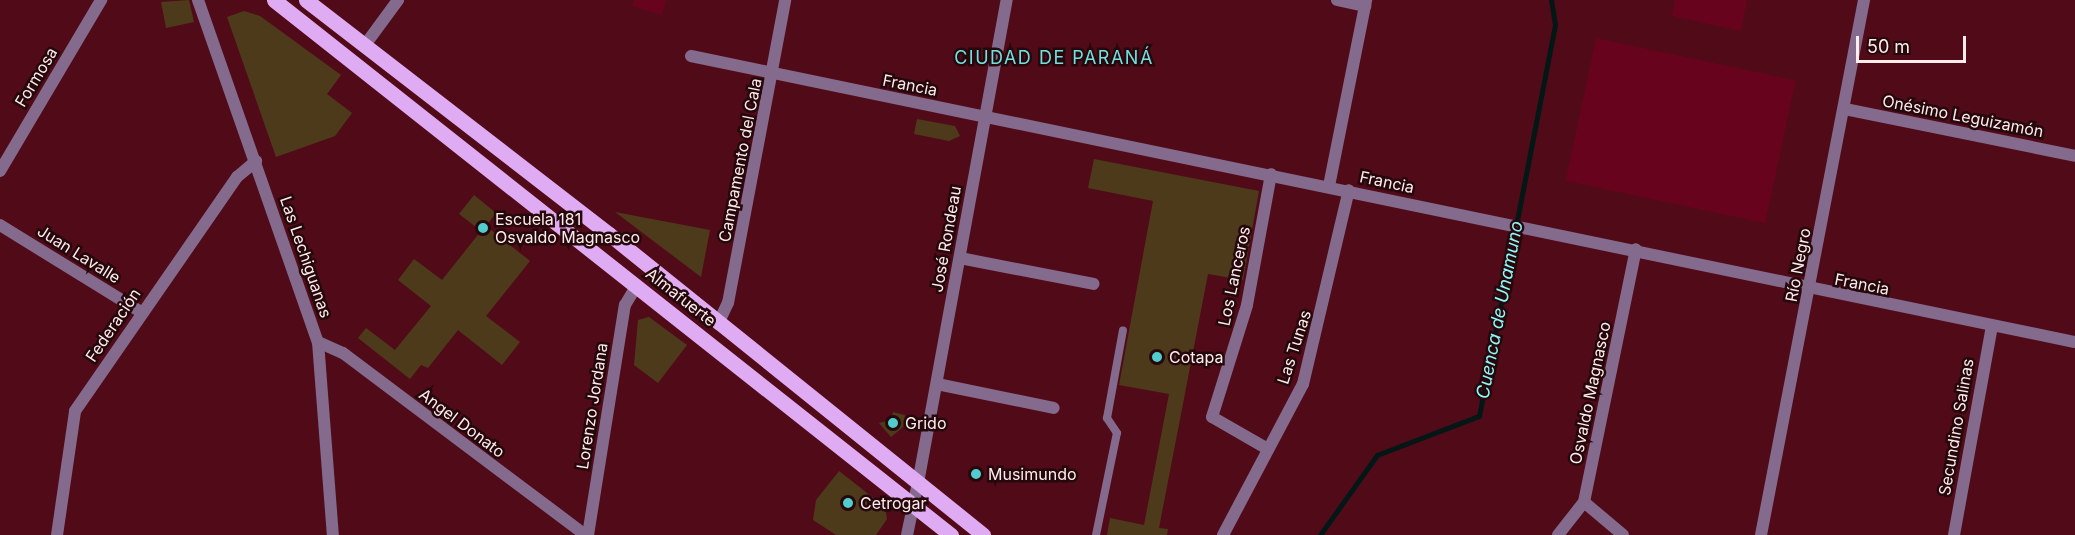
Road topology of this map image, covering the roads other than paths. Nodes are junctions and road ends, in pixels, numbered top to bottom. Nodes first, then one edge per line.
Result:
1 (101, 0) edge
2 (198, 0) edge
3 (274, 0) edge
4 (306, 0) edge
5 (398, 0) edge
6 (785, 0) edge
7 (1007, 0) edge
8 (1336, 0) edge
9 (1864, 0) edge
10 (1366, 3) edge
11 (365, 45) junction
12 (691, 56) dead end
13 (774, 76) junction
14 (1845, 109) junction
15 (985, 116) junction
16 (2075, 156) edge
17 (256, 161) junction
18 (0, 171) edge
19 (1271, 174) junction
20 (1329, 186) junction
21 (1349, 190) junction
22 (0, 225) edge
23 (1636, 249) junction
24 (960, 258) junction
25 (1094, 284) dead end
26 (637, 285) junction
27 (1810, 291) junction
28 (141, 312) junction
29 (718, 324) junction
30 (1992, 326) junction
31 (1123, 330) dead end
32 (318, 342) junction
33 (2075, 342) edge
34 (937, 384) junction
35 (1054, 408) dead end
36 (1266, 448) junction
37 (918, 483) junction
38 (1584, 502) junction
39 (912, 504) junction
40 (57, 535) edge
41 (333, 535) edge
42 (587, 535) edge
43 (907, 535) edge
44 (951, 535) edge
45 (983, 535) edge
46 (1096, 535) edge
47 (1223, 535) edge
48 (1558, 535) edge
49 (1623, 535) edge
50 (1761, 535) edge
51 (1953, 535) edge

1 - 18 street, Formosa
2 - 17 street, Las Lechiguanas
3 - 26 main road, Almafuerte
4 - 11 main road, Almafuerte
5 - 11 street
6 - 13 street, Campamento del Cala
7 - 15 street, José Rondeau
8 - 10 street
9 - 14 street, Río Negro
10 - 20 street
11 - 29 main road, Almafuerte
12 - 13 street, Francia
13 - 15 street, Francia
13 - 29 street, Campamento del Cala
14 - 16 street, Onésimo Leguizamón
14 - 27 street, Río Negro
15 - 19 street, Francia
15 - 24 street, José Rondeau
17 - 28 street, Federación
17 - 32 street, Las Lechiguanas
19 - 20 street, Francia
19 - 36 street, Los Lanceros
20 - 21 street, Francia
21 - 23 street, Francia
21 - 36 street, Las Tunas
22 - 28 street, Juan Lavalle
23 - 27 street, Francia
23 - 38 street, Osvaldo Magnasco
24 - 25 street
24 - 34 street, José Rondeau
26 - 39 main road, Almafuerte
26 - 42 street, Lorenzo Jordana
27 - 30 street, Francia
27 - 50 street, Río Negro
28 - 40 street, Federación
29 - 37 main road, Almafuerte
30 - 33 street, Francia
30 - 51 street, Secundino Salinas
31 - 46 lane
32 - 41 street, Las Lechiguanas
32 - 42 street, Angel Donato
34 - 35 street
34 - 37 street, José Rondeau
36 - 47 street, Las Tunas
37 - 39 street, José Rondeau
37 - 45 main road, Almafuerte
38 - 48 street, Osvaldo Magnasco
38 - 49 street
39 - 43 street, José Rondeau
39 - 44 main road, Almafuerte

